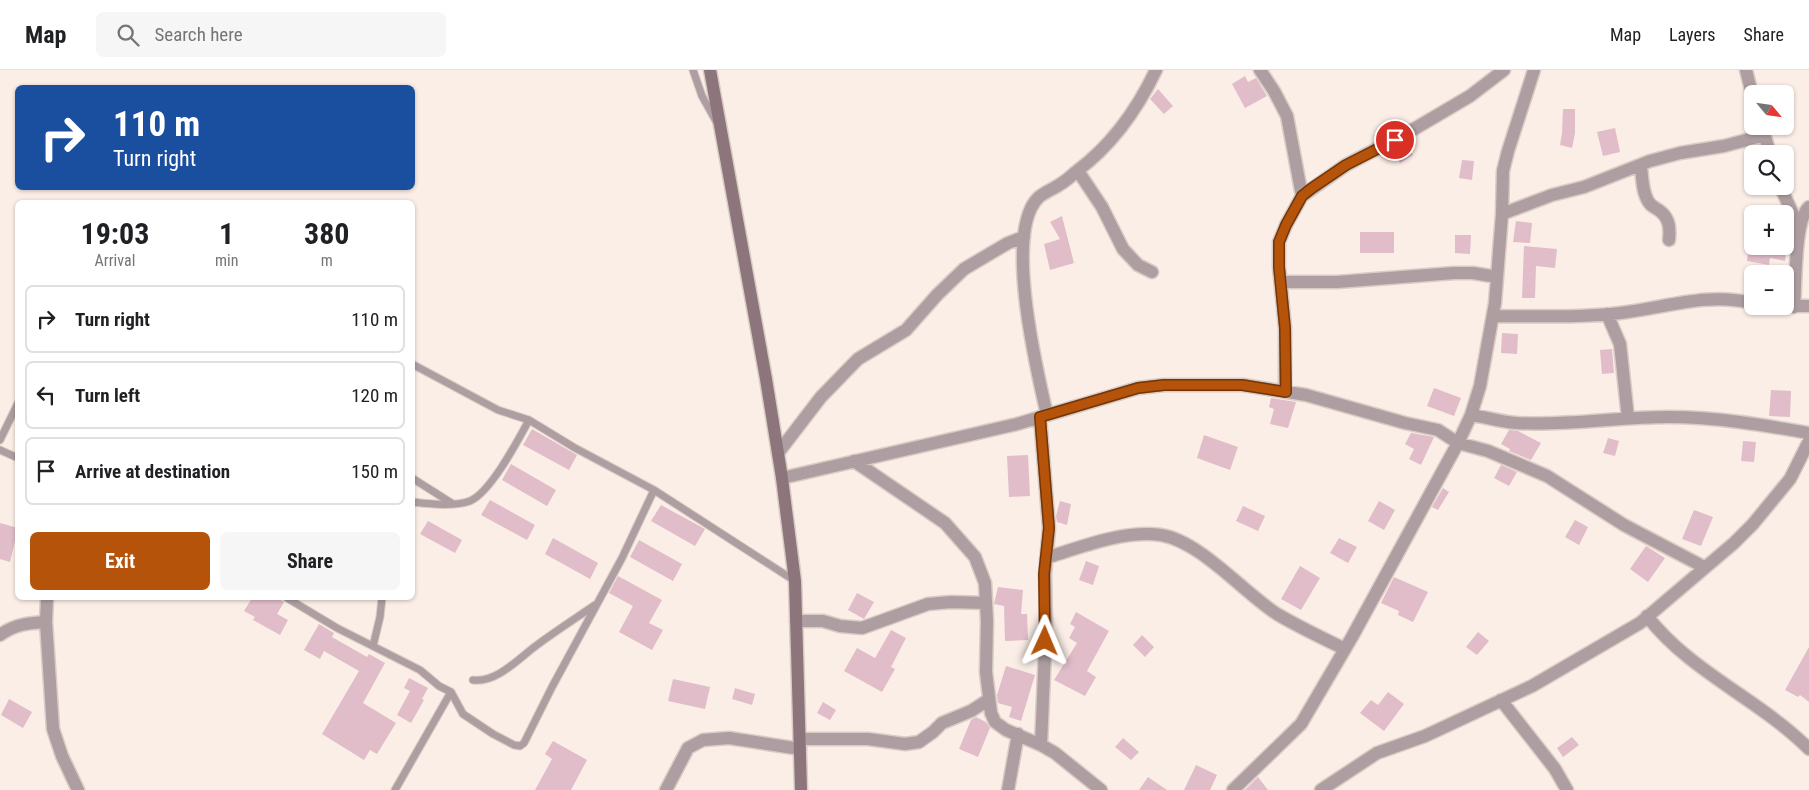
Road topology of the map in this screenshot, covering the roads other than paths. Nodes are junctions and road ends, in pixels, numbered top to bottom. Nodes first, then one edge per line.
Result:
1 (693, 70) edge
2 (710, 70) edge
3 (1156, 70) edge
4 (1260, 70) edge
5 (1504, 70) edge
6 (1534, 70) edge
7 (1746, 70) edge
8 (1750, 85) edge
9 (720, 130) junction
10 (1751, 135) edge
11 (1641, 165) junction
12 (1078, 171) junction
13 (1784, 195) edge
14 (1302, 196) junction
15 (1809, 207) edge
16 (1502, 214) junction
17 (1799, 227) junction
18 (1024, 237) junction
19 (1670, 240) dead end
20 (1152, 272) dead end
21 (1497, 277) junction
22 (1281, 282) junction
23 (1744, 302) edge
24 (1809, 306) edge
25 (1794, 307) joint
26 (1607, 314) junction
27 (1493, 316) junction
28 (415, 366) edge
29 (1286, 392) junction
30 (15, 409) edge
31 (1471, 415) junction
32 (1043, 416) junction
33 (1628, 418) junction
34 (529, 420) junction
35 (1809, 433) edge
36 (0, 440) edge
37 (1809, 441) edge
38 (1458, 443) junction
39 (0, 450) edge
40 (778, 453) junction
41 (15, 457) edge
42 (854, 461) junction
43 (782, 478) junction
44 (415, 480) edge
45 (654, 490) junction
46 (415, 502) edge
47 (453, 504) junction
48 (1046, 558) junction
49 (1704, 567) junction
50 (795, 581) junction
51 (47, 600) edge
52 (290, 600) edge
53 (382, 600) edge
54 (986, 602) junction
55 (598, 603) junction
56 (1647, 616) junction
57 (796, 620) junction
58 (46, 622) junction
59 (0, 635) edge
60 (373, 646) junction
61 (1345, 649) junction
62 (473, 680) dead end
63 (451, 692) junction
64 (988, 700) junction
65 (1501, 700) junction
66 (1018, 734) junction
67 (800, 744) junction
68 (1040, 745) junction
69 (1809, 749) edge
70 (78, 790) edge
71 (395, 790) edge
72 (666, 790) edge
73 (801, 790) edge
74 (1008, 790) edge
75 (1102, 790) edge
76 (1233, 790) edge
77 (1321, 790) edge
78 (1567, 790) edge

1 - 9 lane
2 - 9 street
3 - 12 street
4 - 14 street
5 - 14 street
6 - 16 street
7 - 8 street
9 - 40 street
10 - 11 street
11 - 16 street
11 - 19 street
12 - 18 street
12 - 20 street
13 - 17 street
14 - 22 street
15 - 17 street
16 - 21 street
17 - 25 street
18 - 32 street
18 - 40 street
21 - 22 street
21 - 27 street
22 - 29 street
23 - 26 street
24 - 25 street
26 - 27 street
26 - 33 street
27 - 31 street
28 - 34 lane
29 - 32 street
29 - 38 street
30 - 36 lane
31 - 33 street
31 - 38 street
32 - 42 street
32 - 48 street
33 - 35 street
34 - 45 lane
34 - 47 lane
37 - 49 street
38 - 49 street
38 - 61 street
39 - 41 lane
40 - 43 street
42 - 43 street
42 - 54 street
43 - 50 street
44 - 47 lane
45 - 50 lane
45 - 55 lane
46 - 47 lane
48 - 61 street
48 - 68 street
49 - 56 street
50 - 57 street
51 - 58 street
52 - 60 lane
53 - 60 lane
54 - 57 street
54 - 64 street
55 - 62 lane
55 - 63 lane
56 - 65 street
56 - 69 street
57 - 67 street
58 - 59 street
58 - 70 street
60 - 63 lane
61 - 76 street
63 - 71 lane
64 - 66 street
64 - 67 street
65 - 77 street
65 - 78 street
66 - 68 street
66 - 74 street
67 - 72 street
67 - 73 street
68 - 75 street

